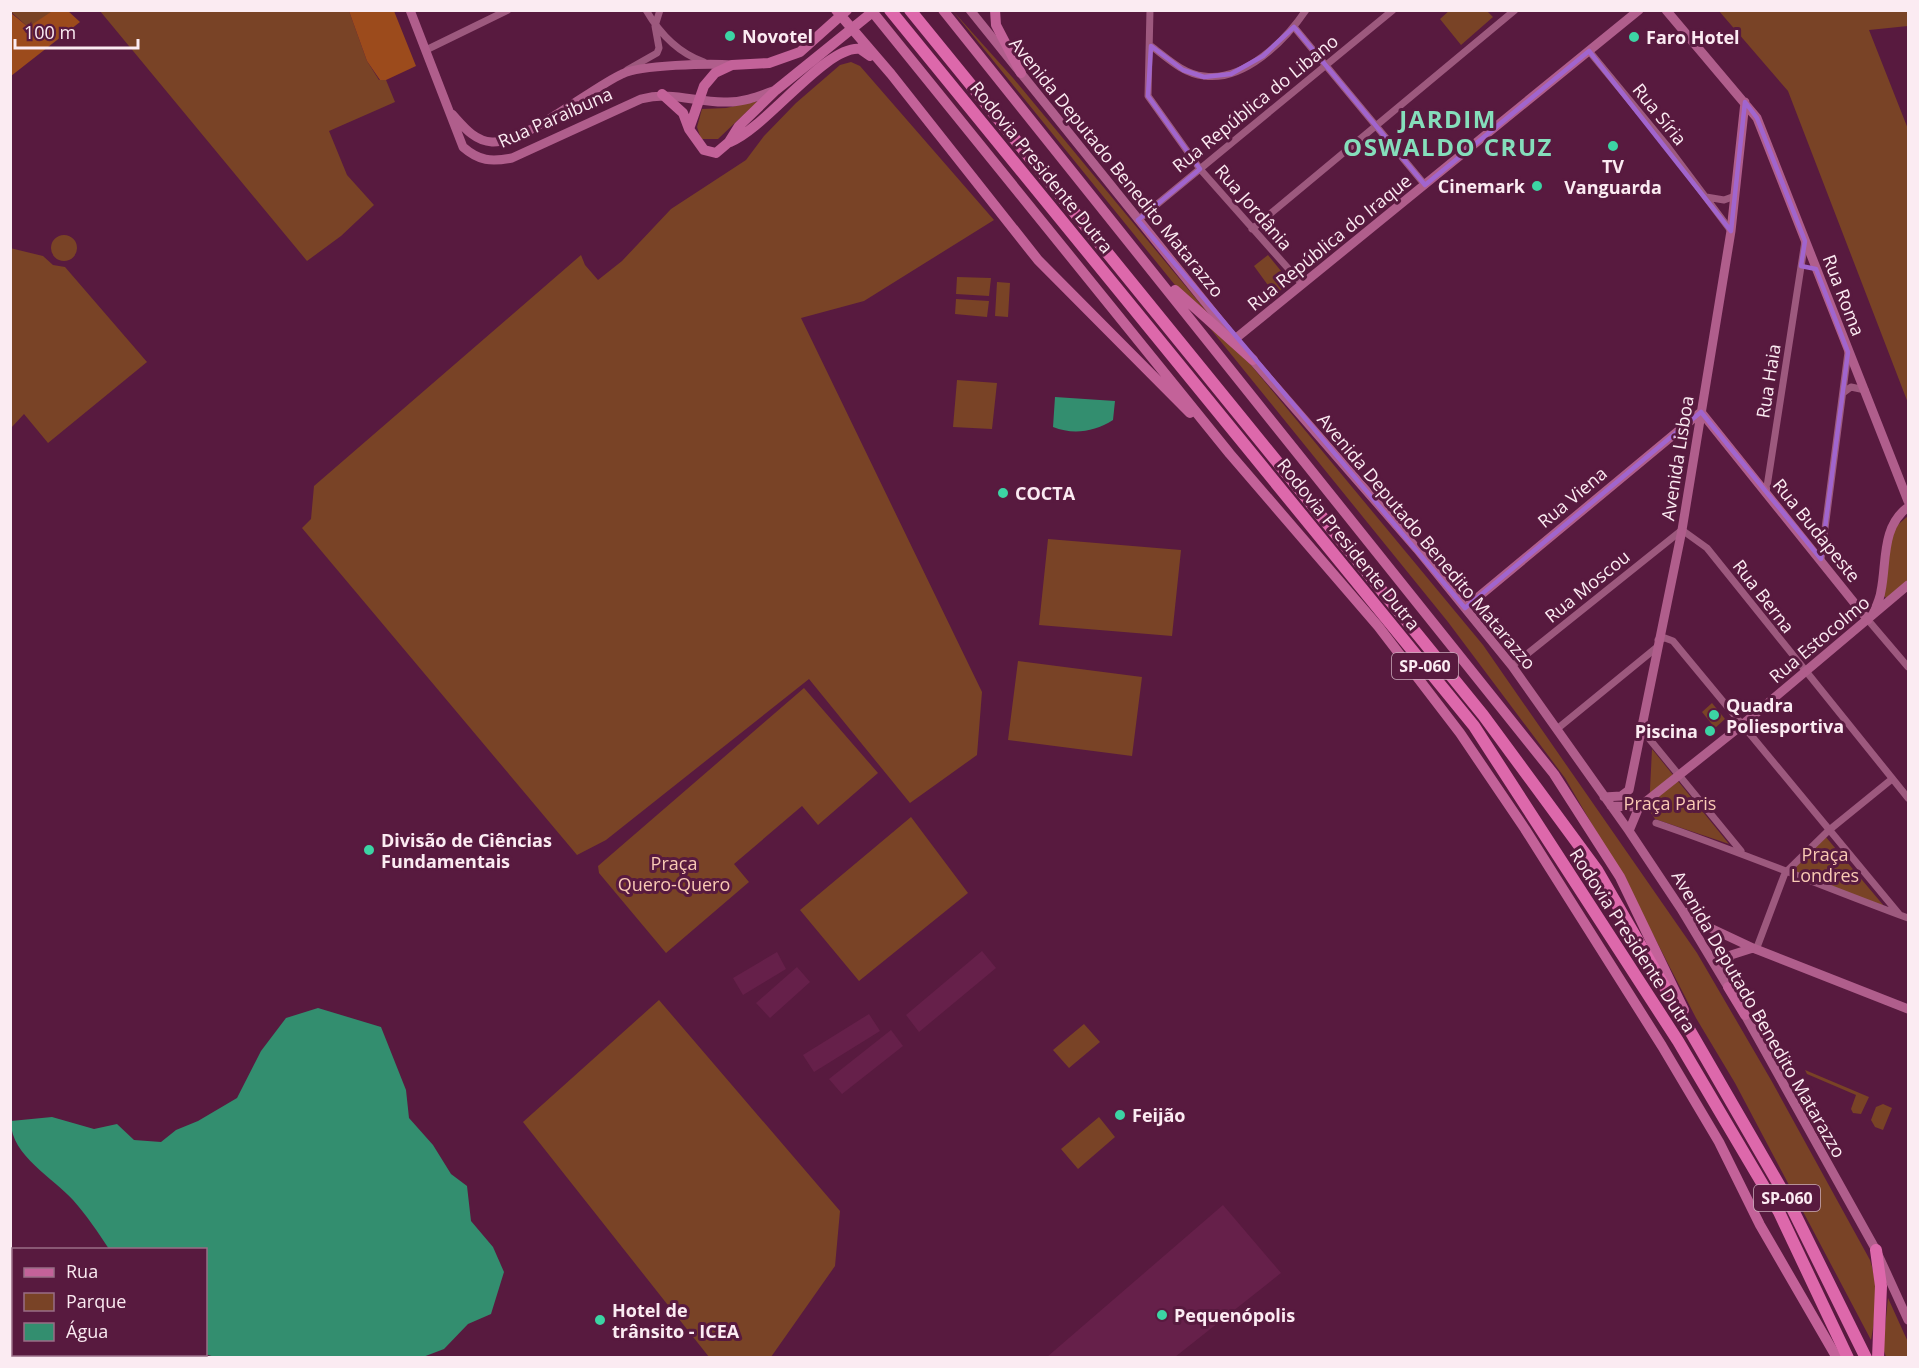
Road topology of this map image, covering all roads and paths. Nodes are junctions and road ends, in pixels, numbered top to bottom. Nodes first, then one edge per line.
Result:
1 (410, 10) edge
2 (508, 10) edge
3 (646, 10) edge
4 (660, 10) edge
5 (873, 10) edge
6 (890, 10) edge
7 (910, 10) edge
8 (944, 10) edge
9 (970, 10) edge
10 (994, 10) edge
11 (1306, 10) edge
12 (1393, 10) edge
13 (1515, 10) edge
14 (1639, 10) edge
15 (1666, 10) edge
16 (841, 12) edge
17 (1149, 12) edge
18 (656, 26) junction
19 (1294, 27) junction
20 (852, 30) junction
21 (1151, 46) junction
22 (426, 50) junction
23 (1590, 51) junction
24 (707, 63) junction
25 (1327, 64) junction
26 (732, 65) junction
27 (623, 73) junction
28 (1021, 73) junction
29 (891, 74) junction
30 (776, 90) junction
31 (662, 94) junction
32 (700, 99) junction
33 (1745, 102) junction
34 (446, 108) junction
35 (1378, 125) junction
36 (689, 129) junction
37 (729, 142) junction
38 (1200, 169) junction
39 (1425, 185) junction
40 (1735, 195) junction
41 (1706, 197) junction
42 (1138, 220) junction
43 (1252, 229) junction
44 (1731, 231) junction
45 (1805, 242) junction
46 (1816, 268) junction
47 (1151, 269) junction
48 (1800, 274) junction
49 (1302, 284) junction
50 (1235, 339) junction
51 (1848, 352) junction
52 (1253, 360) junction
53 (1865, 390) junction
54 (1843, 393) junction
55 (1701, 412) junction
56 (1230, 454) junction
57 (1766, 493) junction
58 (1908, 501) edge
59 (1682, 530) junction
60 (1821, 559) junction
61 (1908, 585) edge
62 (1465, 608) junction
63 (1870, 618) junction
64 (1657, 644) junction
65 (1512, 666) junction
66 (1908, 668) edge
67 (1805, 672) junction
68 (1742, 725) junction
69 (1557, 729) junction
70 (1642, 730) junction
71 (1681, 775) junction
72 (1892, 779) junction
73 (1604, 797) junction
74 (1908, 798) edge
75 (1611, 806) junction
76 (1639, 807) junction
77 (1656, 823) dead end
78 (1629, 831) junction
79 (1828, 831) junction
80 (1743, 852) junction
81 (1785, 873) junction
82 (1681, 909) junction
83 (1899, 914) junction
84 (1908, 918) edge
85 (1754, 949) junction
86 (1728, 987) junction
87 (1908, 1009) edge
88 (1745, 1015) joint
89 (1699, 1044) junction
90 (1876, 1250) junction
91 (1814, 1316) junction
92 (1908, 1320) edge
93 (1831, 1358) edge
94 (1837, 1358) edge
95 (1848, 1358) edge
96 (1866, 1358) edge
97 (1878, 1358) edge

1 - 22 main road
2 - 22 street
3 - 18 street
4 - 18 street
5 - 20 main road
5 - 56 main road
6 - 95 highway, Rodovia Presidente Dutra / SP-060
7 - 89 highway, Rodovia Presidente Dutra / SP-060
8 - 47 main road
9 - 28 main road, Avenida Deputado Benedito Matarazzo
10 - 28 main road
11 - 19 street
12 - 25 street, Rua República do Libano
13 - 35 street
14 - 23 main road, Rua República do Iraque
15 - 33 main road, Rua Roma
16 - 20 main road
16 - 26 main road, Rua Paraibuna
17 - 21 street, Rua Jordânia
18 - 24 street
18 - 27 street, Rua Paraibuna
19 - 21 street
19 - 25 street
20 - 29 main road
20 - 30 main road
21 - 38 street, Rua Jordânia
22 - 34 main road
23 - 39 main road, Rua República do Iraque
23 - 41 street, Rua Síria
24 - 26 main road, Rua Paraibuna
24 - 27 main road, Rua Paraibuna
25 - 35 street
25 - 38 street, Rua República do Libano
26 - 32 main road
27 - 34 main road, Rua Paraibuna
28 - 42 main road, Avenida Deputado Benedito Matarazzo
29 - 37 main road
29 - 56 main road
30 - 32 main road, Rua Paraibuna
30 - 37 main road
31 - 32 main road, Rua Paraibuna
31 - 34 main road, Rua Paraibuna
31 - 36 main road
32 - 36 main road
33 - 40 main road, Avenida Lisboa
33 - 45 main road, Rua Roma
35 - 39 street
35 - 43 street
36 - 37 main road
38 - 42 street, Rua República do Libano
38 - 43 street, Rua Jordânia
39 - 49 main road, Rua República do Iraque
40 - 41 street
40 - 44 main road, Avenida Lisboa
41 - 44 street, Rua Síria
42 - 50 main road, Avenida Deputado Benedito Matarazzo
43 - 49 street, Rua Jordânia
44 - 55 main road, Avenida Lisboa
45 - 46 main road, Rua Roma
45 - 48 street, Rua Haia
46 - 48 street
46 - 51 main road, Rua Roma
47 - 52 main road
47 - 89 main road
48 - 57 street, Rua Haia
49 - 50 main road, Rua República do Iraque
50 - 52 main road, Avenida Deputado Benedito Matarazzo
51 - 53 main road, Rua Roma
51 - 54 street
52 - 62 main road, Avenida Deputado Benedito Matarazzo
53 - 54 street
53 - 58 main road, Rua Roma
54 - 60 street
55 - 57 main road, Rua Budapeste
55 - 59 main road, Avenida Lisboa
55 - 62 main road, Rua Viena
56 - 91 main road
57 - 60 main road, Rua Budapeste
58 - 63 main road
59 - 64 main road, Avenida Lisboa
59 - 65 street, Rua Moscou
59 - 67 street, Rua Berna
60 - 63 main road, Rua Budapeste
61 - 63 main road, Rua Estocolmo
62 - 65 main road, Avenida Deputado Benedito Matarazzo
63 - 66 street, Rua Budapeste
63 - 67 main road, Rua Estocolmo
64 - 68 street
64 - 69 street
64 - 70 main road, Avenida Lisboa
65 - 69 main road, Avenida Deputado Benedito Matarazzo
67 - 68 main road, Rua Estocolmo
67 - 72 street, Rua Berna
68 - 71 main road, Rua Estocolmo
68 - 79 street
69 - 73 main road, Avenida Deputado Benedito Matarazzo
70 - 71 street
70 - 73 main road, Avenida Lisboa
71 - 76 main road, Rua Estocolmo
71 - 80 street
72 - 74 street, Rua Berna
72 - 79 street
73 - 75 main road, Avenida Deputado Benedito Matarazzo
75 - 76 main road
75 - 78 main road, Avenida Deputado Benedito Matarazzo
76 - 78 main road
77 - 80 street
78 - 82 main road, Avenida Deputado Benedito Matarazzo
79 - 81 street
79 - 83 street
80 - 81 street
81 - 83 street
81 - 85 street
82 - 85 main road
82 - 86 main road, Avenida Deputado Benedito Matarazzo
83 - 84 street
85 - 86 main road
85 - 87 main road
86 - 88 main road, Avenida Deputado Benedito Matarazzo
88 - 90 main road, Avenida Deputado Benedito Matarazzo
89 - 96 highway, Rodovia Presidente Dutra / SP-060
90 - 92 main road, Avenida Deputado Benedito Matarazzo
90 - 97 highway
91 - 93 main road
91 - 94 main road

